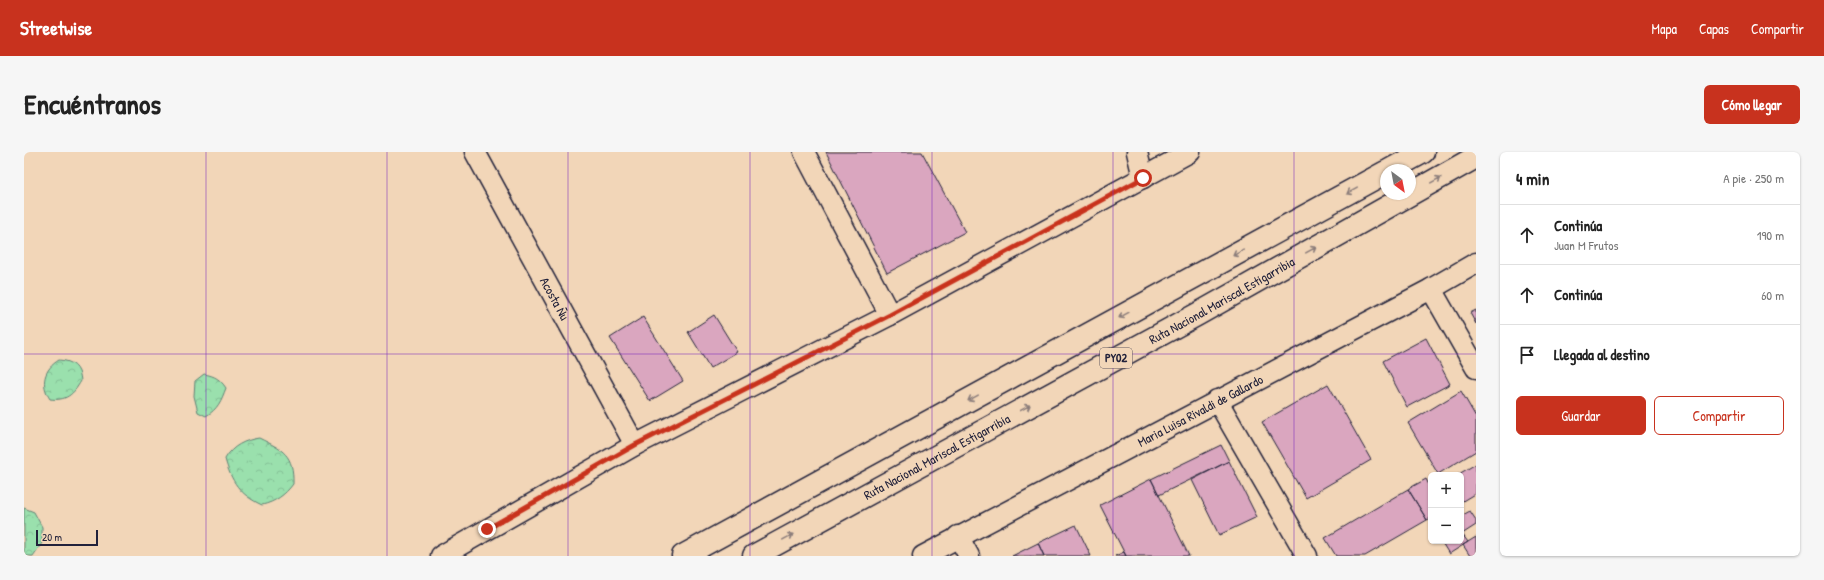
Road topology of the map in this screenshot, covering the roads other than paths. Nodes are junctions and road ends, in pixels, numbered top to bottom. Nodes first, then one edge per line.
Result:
1 (476, 152) edge
2 (804, 152) edge
3 (1136, 152) edge
4 (1190, 152) edge
5 (1423, 152) edge
6 (1476, 157) edge
7 (1401, 164) edge
8 (1380, 175) edge
9 (1143, 178) junction
10 (1476, 262) edge
11 (1431, 289) junction
12 (890, 315) junction
13 (1476, 368) edge
14 (1217, 400) junction
15 (635, 445) junction
16 (958, 536) junction
17 (441, 556) edge
18 (683, 556) edge
19 (754, 556) edge
20 (923, 556) edge
21 (969, 556) edge
22 (1307, 556) edge

1 - 15 street, Acosta Ñu
2 - 12 street
3 - 9 street
4 - 9 street
5 - 7 highway
19 -> 6 highway, Ruta Nacional Mariscal Estigarribia / PY02
8 -> 18 highway, PY02
9 - 12 street
10 - 11 street, Maria Luisa Rivaldi de Gallardo
11 - 13 street
11 - 14 street, Maria Luisa Rivaldi de Gallardo
12 - 15 street
14 - 16 street, Maria Luisa Rivaldi de Gallardo
14 - 22 street
15 - 17 street
16 - 20 street, Maria Luisa Rivaldi de Gallardo
16 - 21 street

